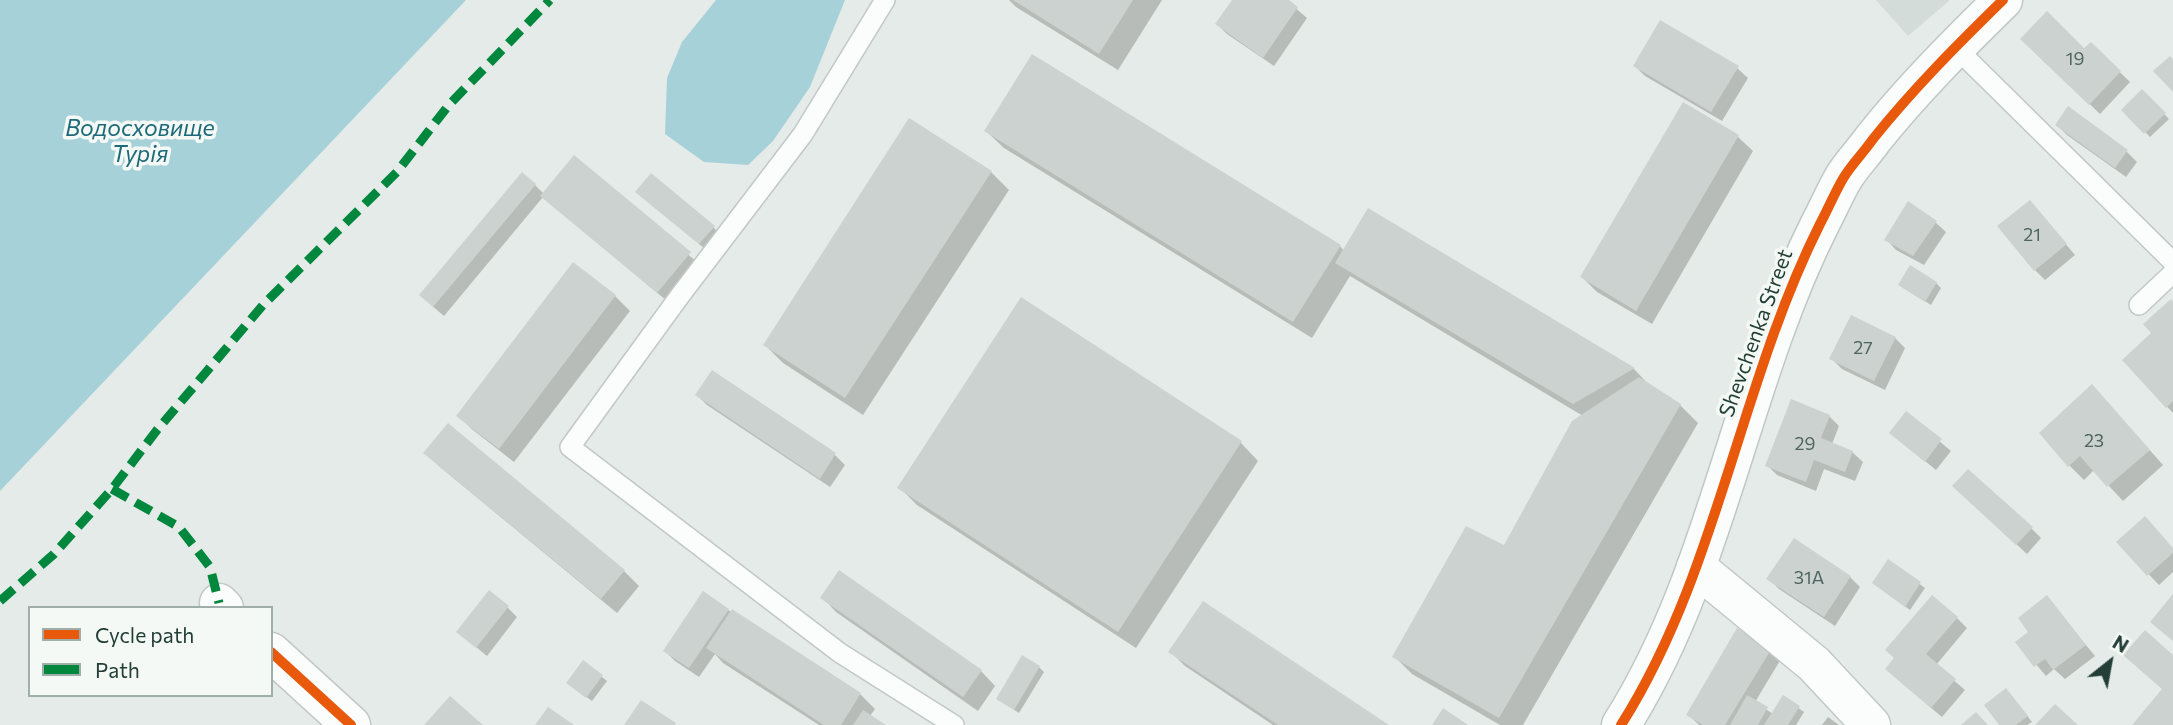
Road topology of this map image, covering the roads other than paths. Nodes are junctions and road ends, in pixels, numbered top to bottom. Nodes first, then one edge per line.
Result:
1 (885, 0) edge
2 (2003, 0) edge
3 (1955, 47) junction
4 (2173, 262) edge
5 (2173, 273) edge
6 (2139, 305) dead end
7 (1696, 567) junction
8 (273, 654) edge
9 (351, 725) edge
10 (954, 725) edge
11 (1621, 725) edge
12 (1871, 725) edge

1 - 10 lane
2 - 3 street, Shevchenka Street
3 - 4 lane
3 - 7 street, Shevchenka Street
5 - 6 lane
7 - 11 street, Shevchenka Street
7 - 12 street
8 - 9 street

